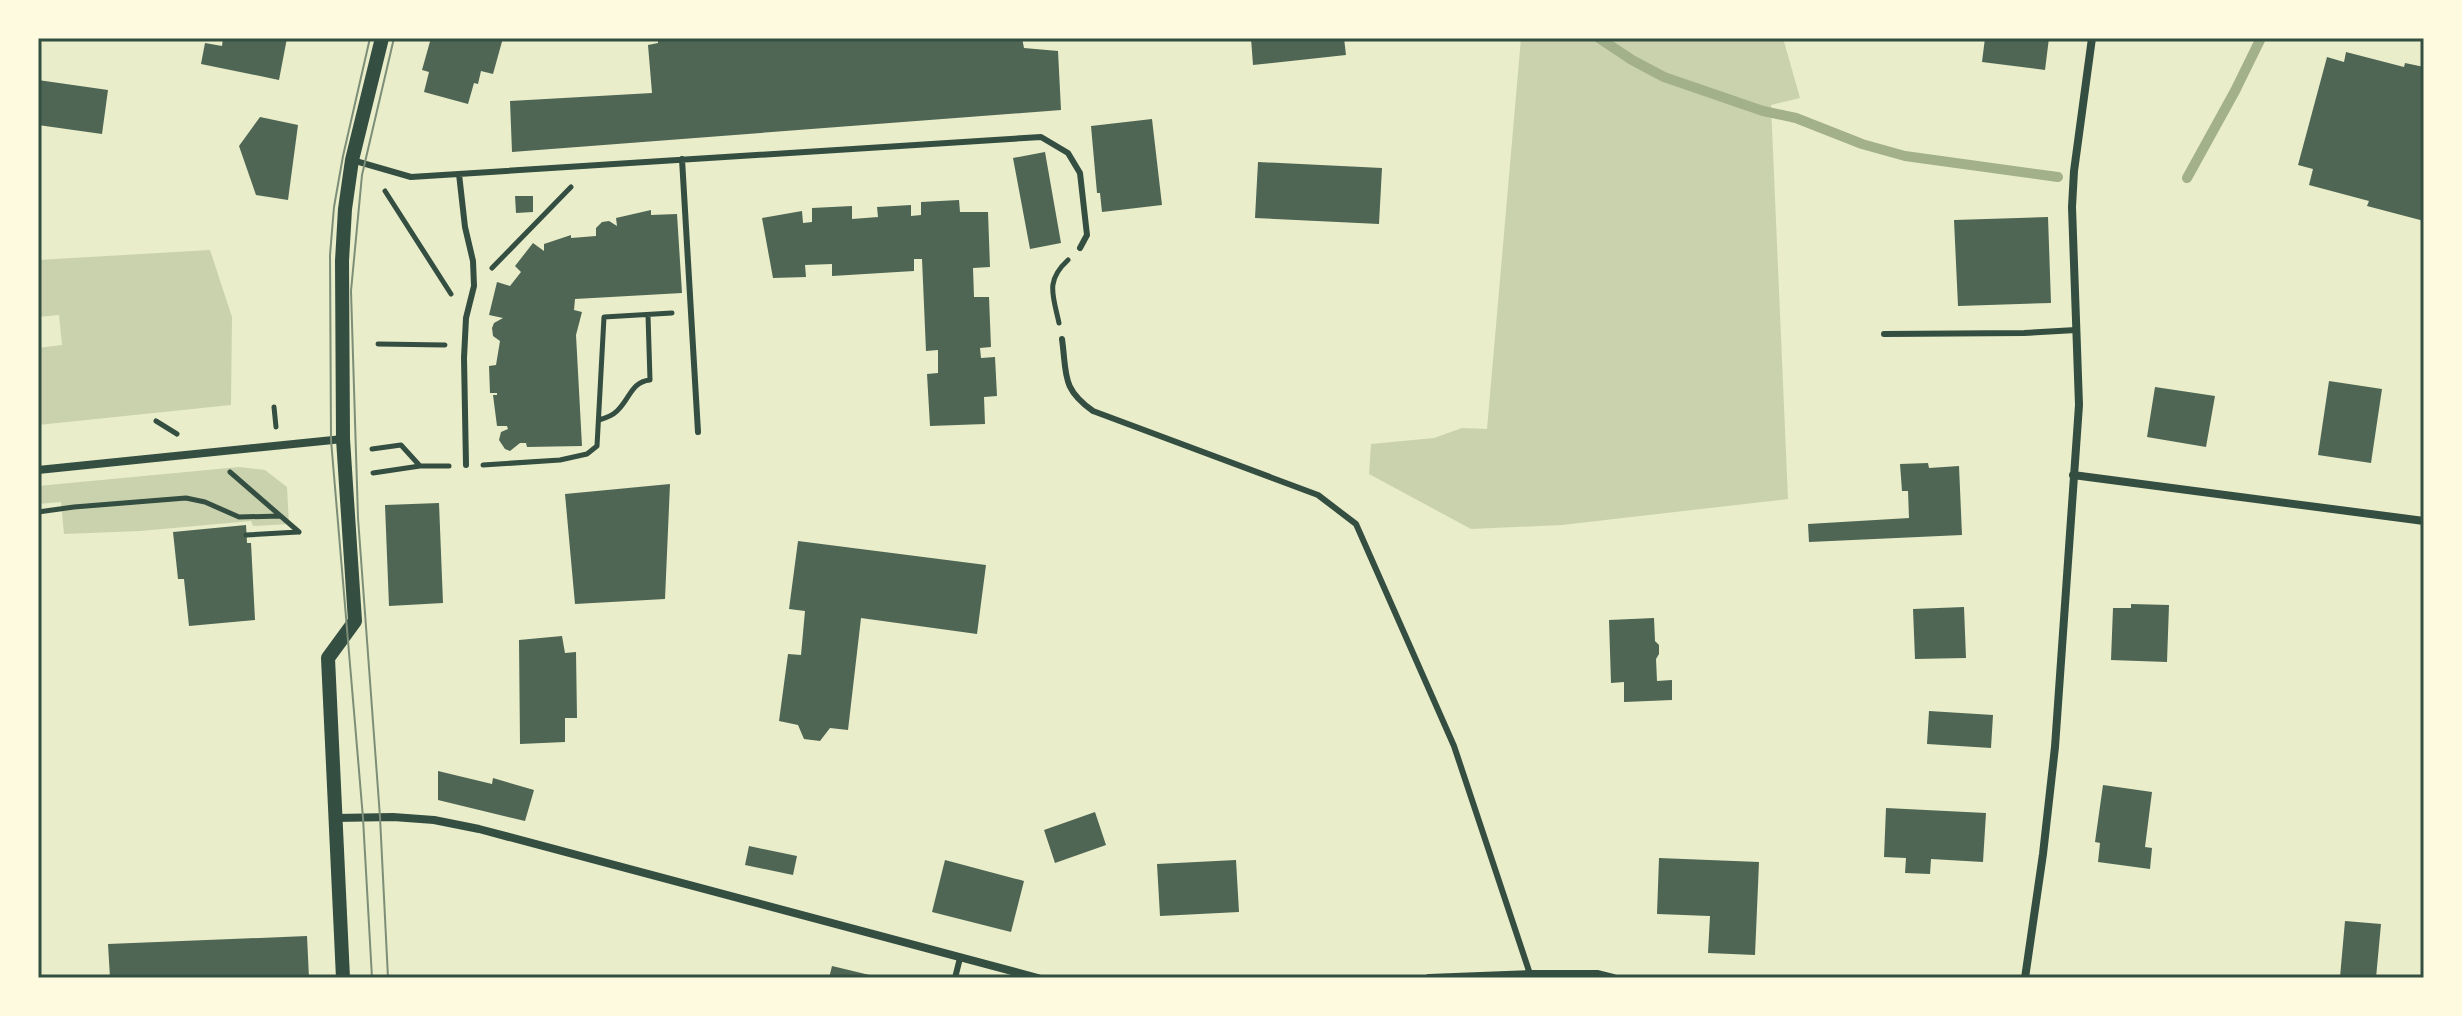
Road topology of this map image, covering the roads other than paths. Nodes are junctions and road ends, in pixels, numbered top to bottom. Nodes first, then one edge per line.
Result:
1 (382, 38) edge
2 (2092, 38) edge
3 (682, 159) junction
4 (352, 160) junction
5 (459, 174) junction
6 (1080, 248) road end
7 (2076, 330) junction
8 (1884, 334) dead end
9 (1062, 339) road end
10 (698, 432) dead end
11 (343, 439) junction
12 (466, 465) road end
13 (38, 470) edge
14 (2073, 475) junction
15 (2424, 521) edge
16 (334, 818) junction
17 (960, 958) junction
18 (1530, 974) junction
19 (343, 978) edge
20 (955, 978) edge
21 (1038, 978) edge
22 (1429, 978) edge
23 (1613, 978) edge
24 (2025, 978) edge

1 - 4 street
2 - 7 street
3 - 5 lane
3 - 6 lane
3 - 10 lane
4 - 5 lane
4 - 11 street
5 - 12 lane
7 - 8 lane
7 - 14 street
9 - 18 lane
11 - 13 street
11 - 16 street
14 - 15 street
14 - 24 street
16 - 17 street
16 - 19 street
17 - 20 lane
17 - 21 street
18 - 22 street
18 - 23 street

